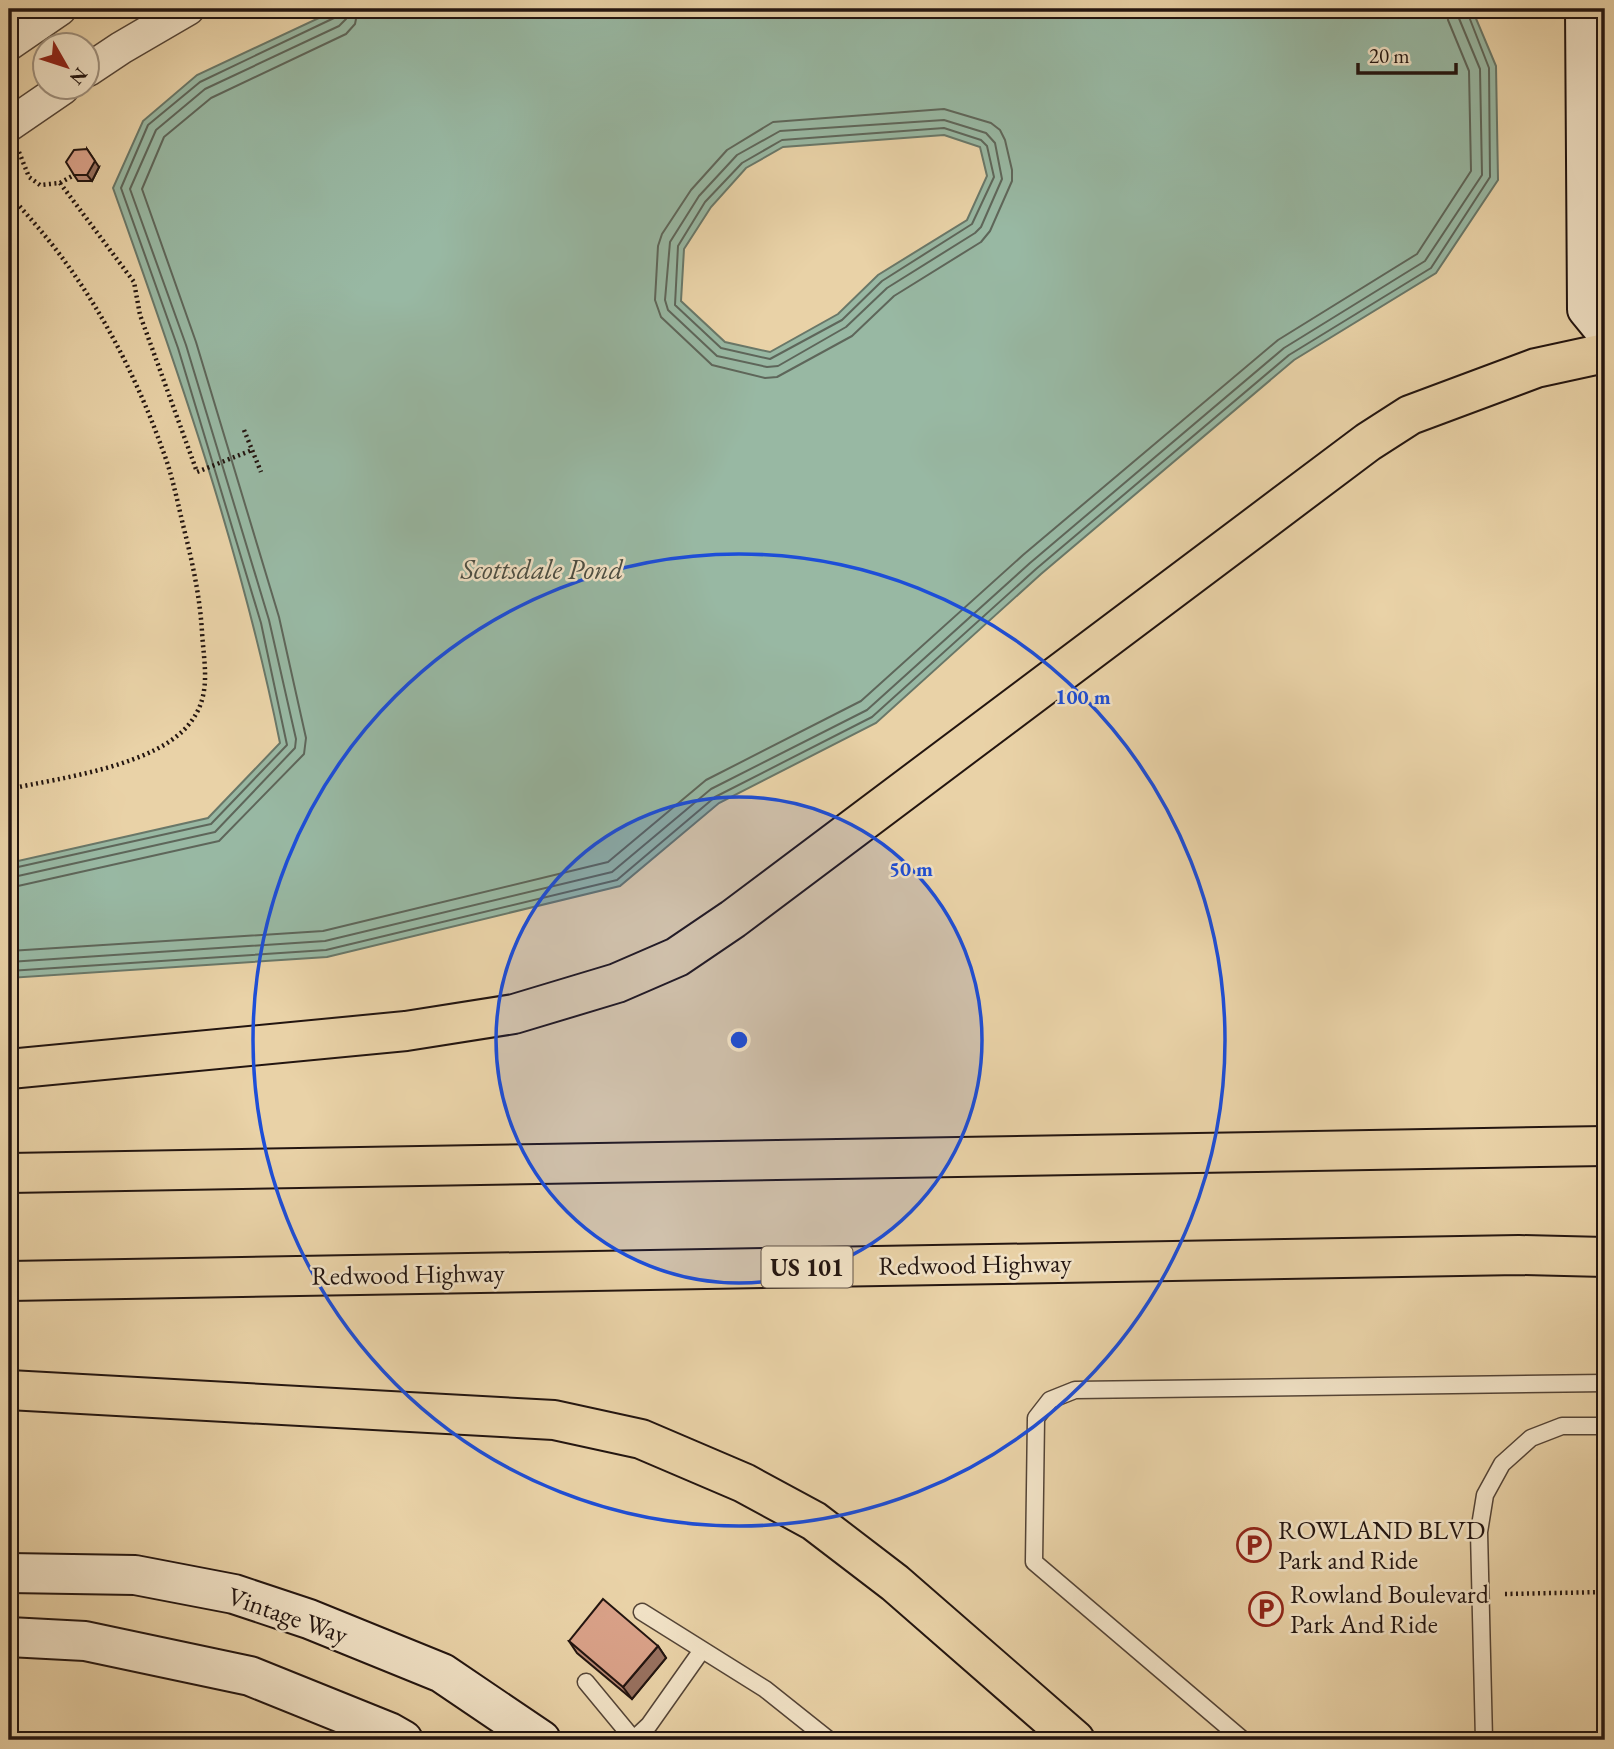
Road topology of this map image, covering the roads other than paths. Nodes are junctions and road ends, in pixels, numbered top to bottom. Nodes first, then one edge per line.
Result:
1 (60, 9) edge
2 (188, 9) edge
3 (1585, 9) edge
4 (9, 44) edge
5 (102, 61) edge
6 (46, 102) edge
7 (11, 132) edge
8 (1605, 331) edge
9 (1605, 353) edge
10 (9, 1069) edge
11 (1605, 1146) edge
12 (9, 1173) edge
13 (1605, 1257) edge
14 (9, 1281) edge
15 (1605, 1383) edge
16 (9, 1390) edge
17 (1605, 1426) edge
18 (9, 1573) edge
19 (642, 1612) dead end
20 (9, 1637) edge
21 (702, 1650) junction
22 (586, 1682) dead end
23 (403, 1740) edge
24 (541, 1740) edge
25 (634, 1740) edge
26 (829, 1740) edge
27 (1074, 1740) edge
28 (1244, 1740) edge
29 (1484, 1740) edge

1 - 4 street
2 - 5 street
3 - 8 street
6 - 7 street
9 - 10 highway
11 - 12 highway
13 - 14 highway, Redwood Highway / US 101
15 - 28 lane
16 - 27 highway
17 - 29 lane
18 - 24 street, Vintage Way
19 - 21 lane
20 - 23 street
21 - 25 lane
21 - 26 lane
22 - 25 lane

